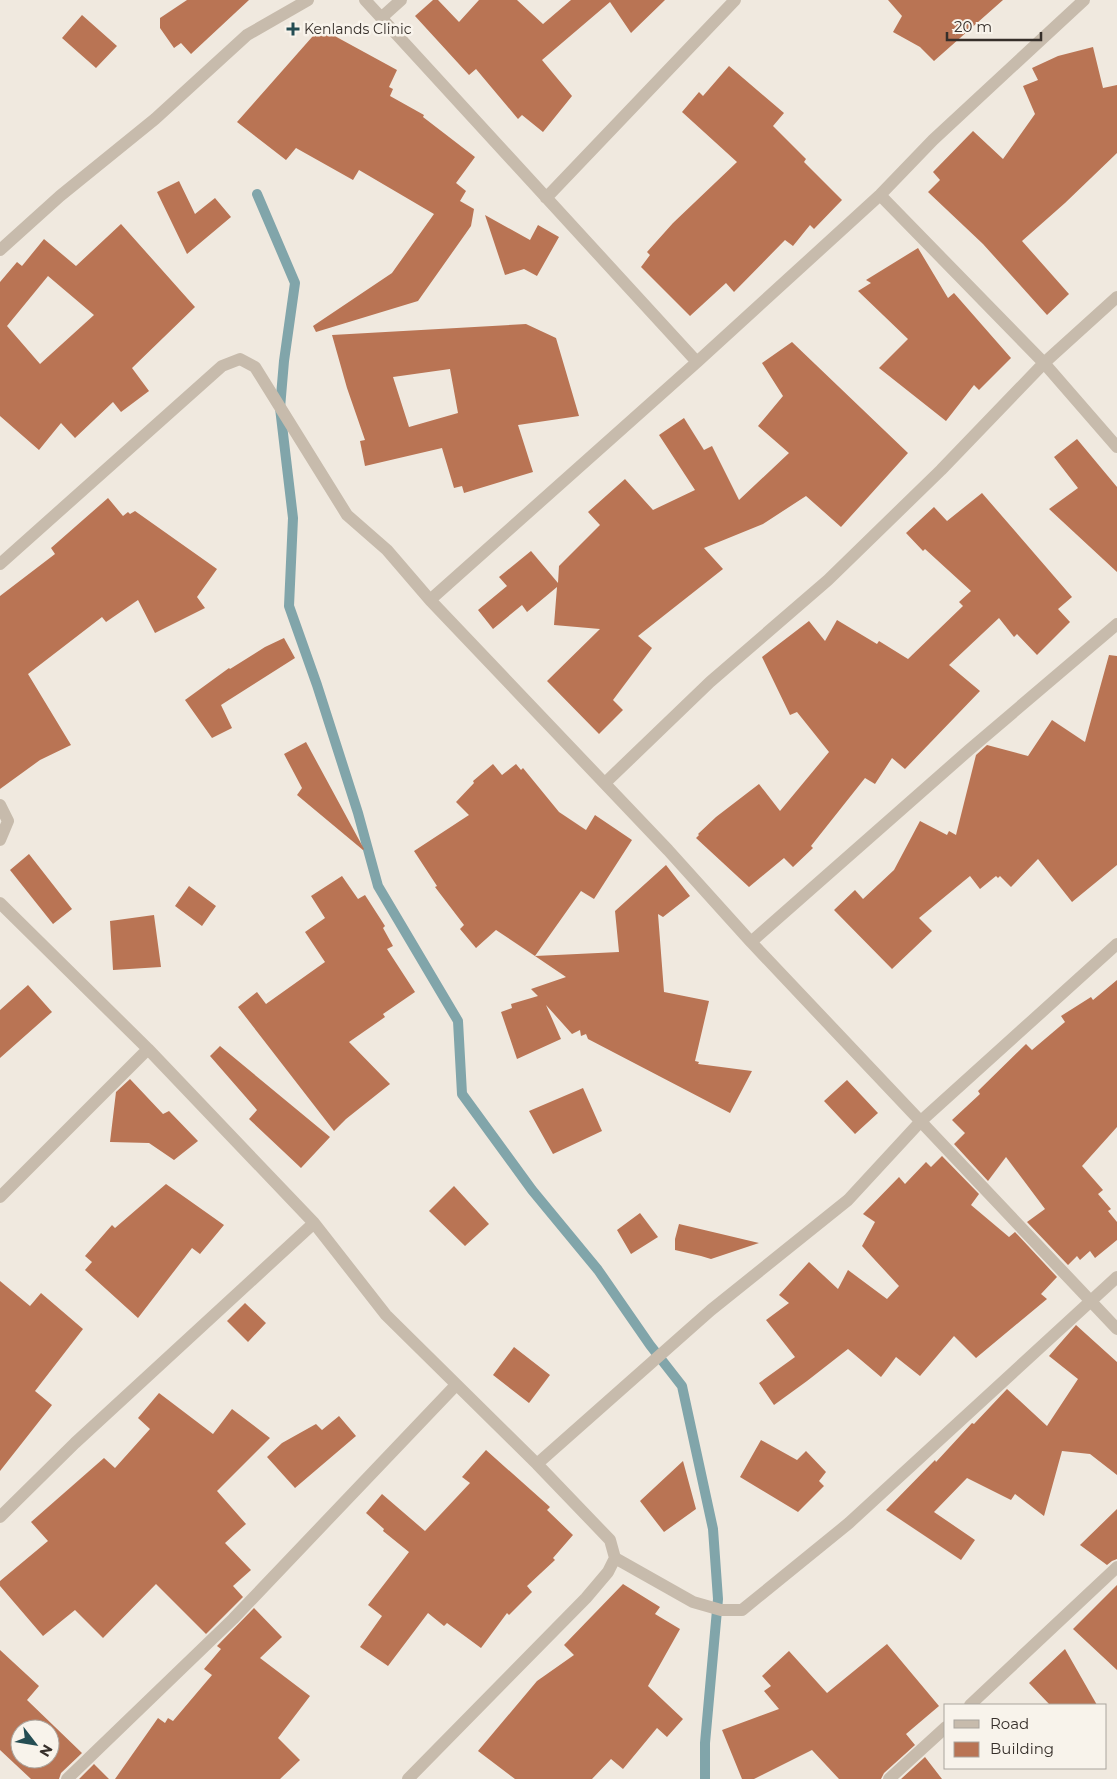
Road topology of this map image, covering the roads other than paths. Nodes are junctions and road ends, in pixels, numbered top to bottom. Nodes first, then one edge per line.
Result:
1 (308, 0) edge
2 (366, 0) edge
3 (401, 0) edge
4 (735, 0) edge
5 (1084, 0) edge
6 (381, 18) junction
7 (880, 195) junction
8 (546, 198) junction
9 (0, 250) edge
10 (1117, 297) edge
11 (698, 362) junction
12 (1044, 363) junction
13 (1117, 447) edge
14 (0, 564) edge
15 (430, 600) junction
16 (1117, 624) edge
17 (605, 783) junction
18 (0, 805) edge
19 (0, 840) edge
20 (0, 903) edge
21 (751, 942) junction
22 (1117, 944) edge
23 (148, 1050) junction
24 (921, 1121) junction
25 (0, 1197) edge
26 (314, 1223) junction
27 (1117, 1277) edge
28 (1091, 1301) junction
29 (1117, 1329) edge
30 (456, 1385) junction
31 (537, 1464) junction
32 (0, 1517) edge
33 (615, 1558) junction
34 (1117, 1567) edge
35 (971, 1704) edge
36 (944, 1729) edge
37 (67, 1779) edge
38 (408, 1779) edge
39 (889, 1779) edge

1 - 9 street
2 - 6 street
3 - 6 street
4 - 8 street
5 - 7 street
6 - 8 street
7 - 11 street
7 - 12 street
8 - 11 street
10 - 12 street
11 - 15 street
12 - 13 street
12 - 17 street
14 - 15 street
15 - 17 street
16 - 21 street
17 - 21 street
18 - 19 street
20 - 23 street
21 - 24 street
22 - 24 street
23 - 25 street
23 - 26 street
24 - 28 street
24 - 31 street
26 - 30 street
26 - 32 street
27 - 28 street
28 - 29 street
28 - 33 street
30 - 31 street
30 - 37 street
31 - 33 street
33 - 38 street
34 - 35 street
36 - 39 street

